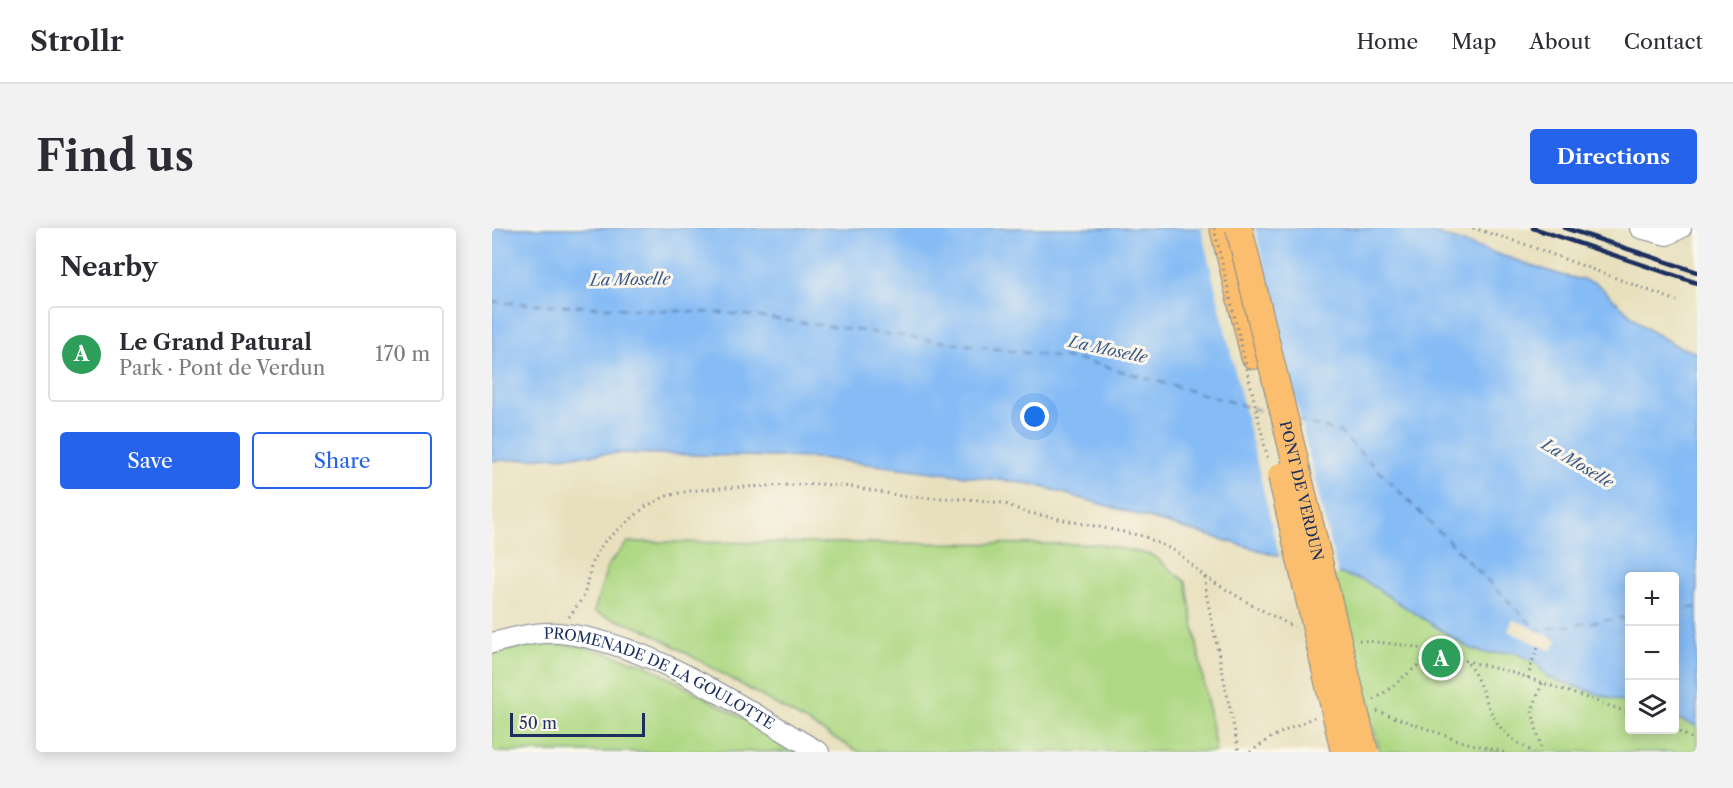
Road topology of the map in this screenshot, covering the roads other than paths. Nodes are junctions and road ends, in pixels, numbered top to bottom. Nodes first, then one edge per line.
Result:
1 (1223, 228) edge
2 (1239, 228) edge
3 (1640, 228) edge
4 (1680, 228) edge
5 (492, 643) edge
6 (819, 752) edge
7 (1344, 752) edge
8 (1365, 752) edge

1 - 7 main road, PONT DE VERDUN, bridge
2 - 8 main road, PONT DE VERDUN, bridge
3 - 4 street
5 - 6 street, PROMENADE DE LA GOULOTTE

